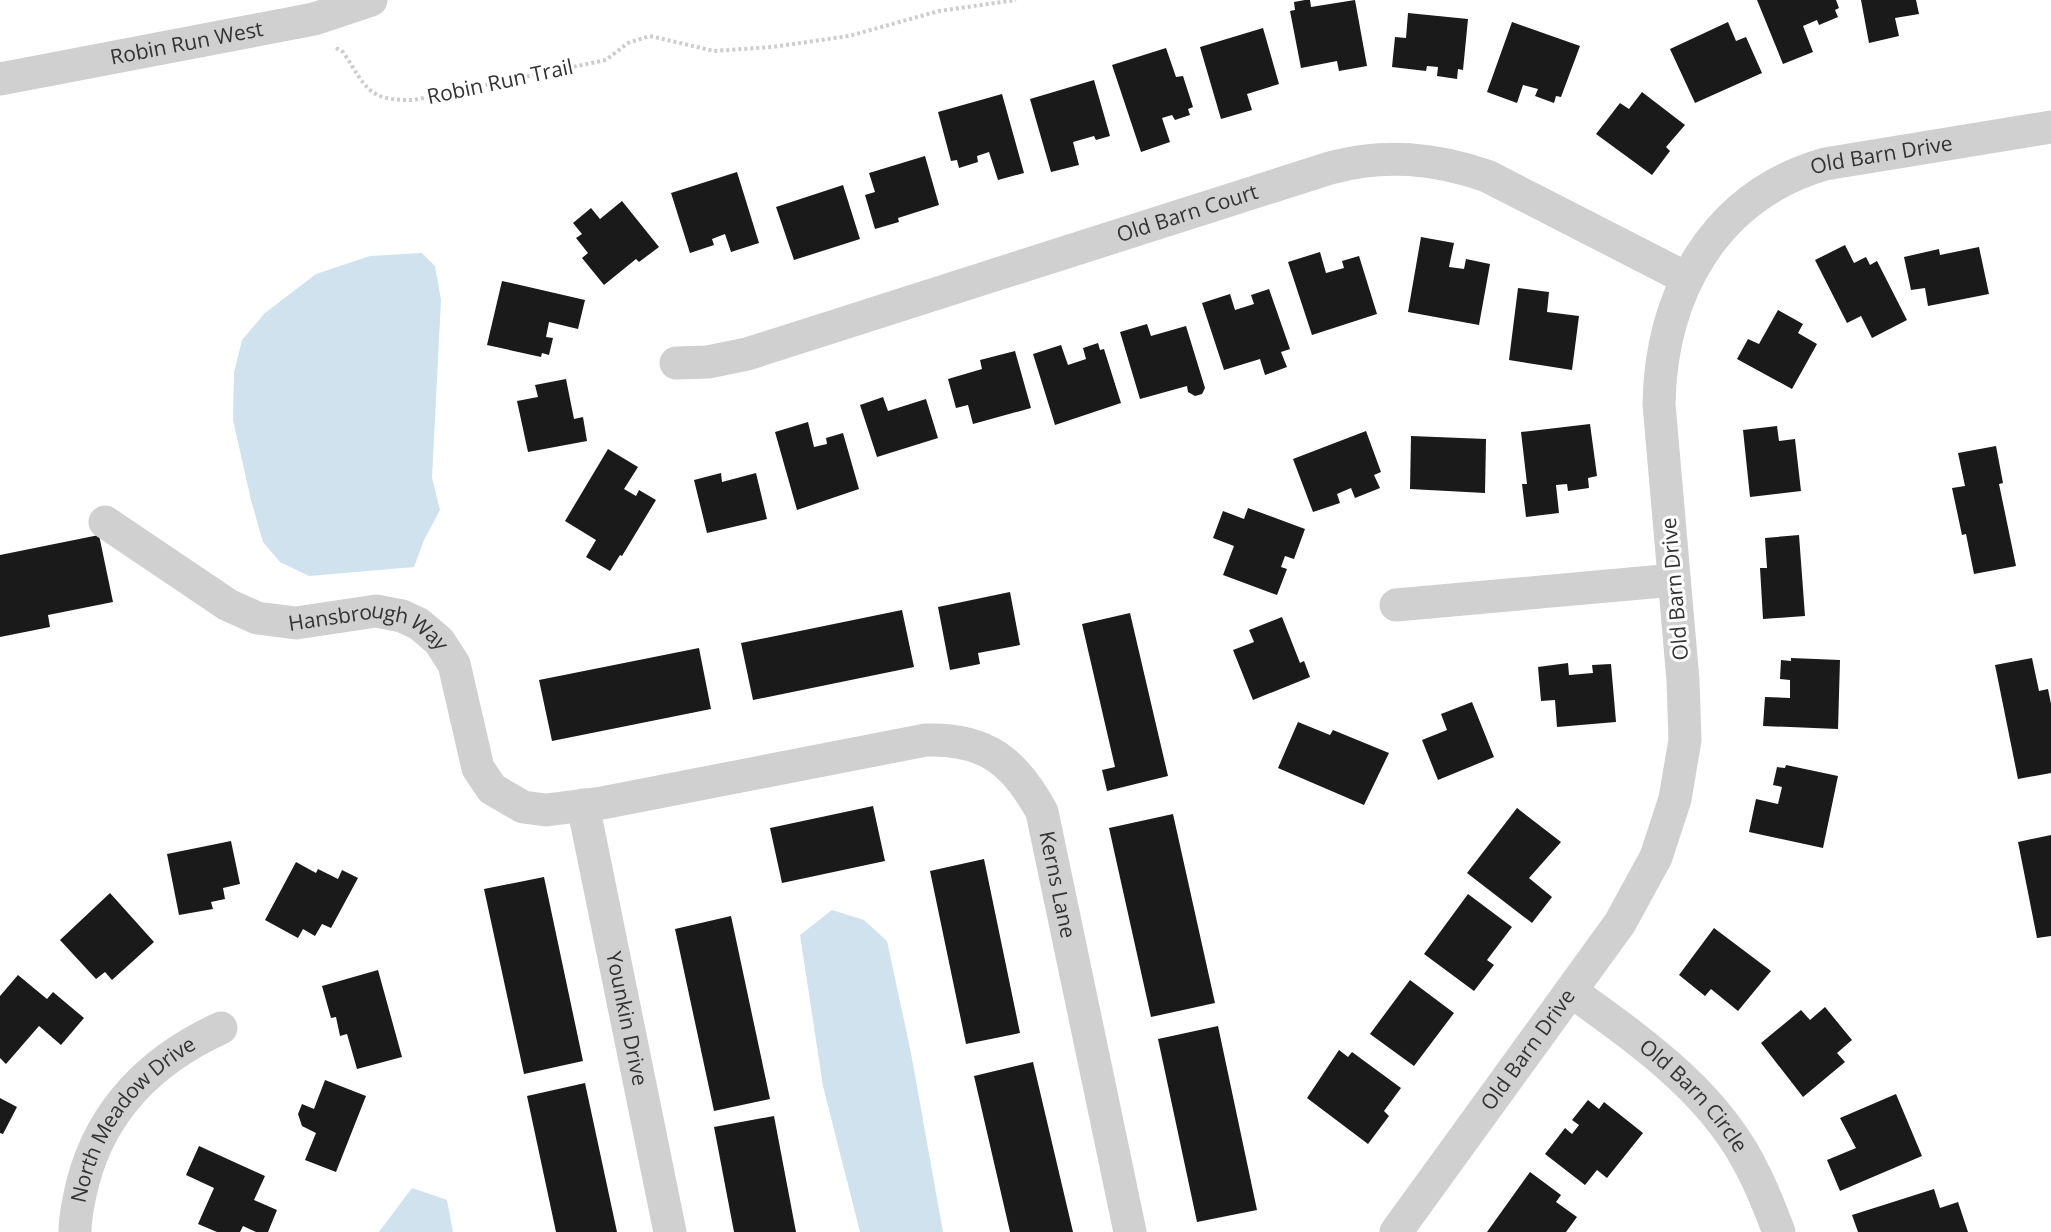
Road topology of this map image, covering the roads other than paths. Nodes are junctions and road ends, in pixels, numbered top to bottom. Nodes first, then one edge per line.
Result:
1 (371, 0) edge
2 (0, 79) edge
3 (2051, 127) edge
4 (1686, 278) junction
5 (676, 363) dead end
6 (105, 522) dead end
7 (1674, 580) junction
8 (1396, 605) dead end
9 (796, 765) joint
10 (583, 805) junction
11 (1571, 991) junction
12 (221, 1028) dead end
13 (75, 1232) edge
14 (670, 1232) edge
15 (1130, 1232) edge
16 (1396, 1232) edge
17 (1779, 1232) edge

1 - 2 street, Robin Run West
3 - 4 street, Old Barn Drive
4 - 5 street, Old Barn Court
4 - 7 street, Old Barn Drive
6 - 10 street, Hansbrough Way
7 - 8 street
7 - 11 street, Old Barn Drive
9 - 10 street, Hansbrough Way
9 - 15 street, Kerns Lane
10 - 14 street, Younkin Drive
11 - 16 street, Old Barn Drive
11 - 17 street, Old Barn Circle
12 - 13 street, North Meadow Drive

